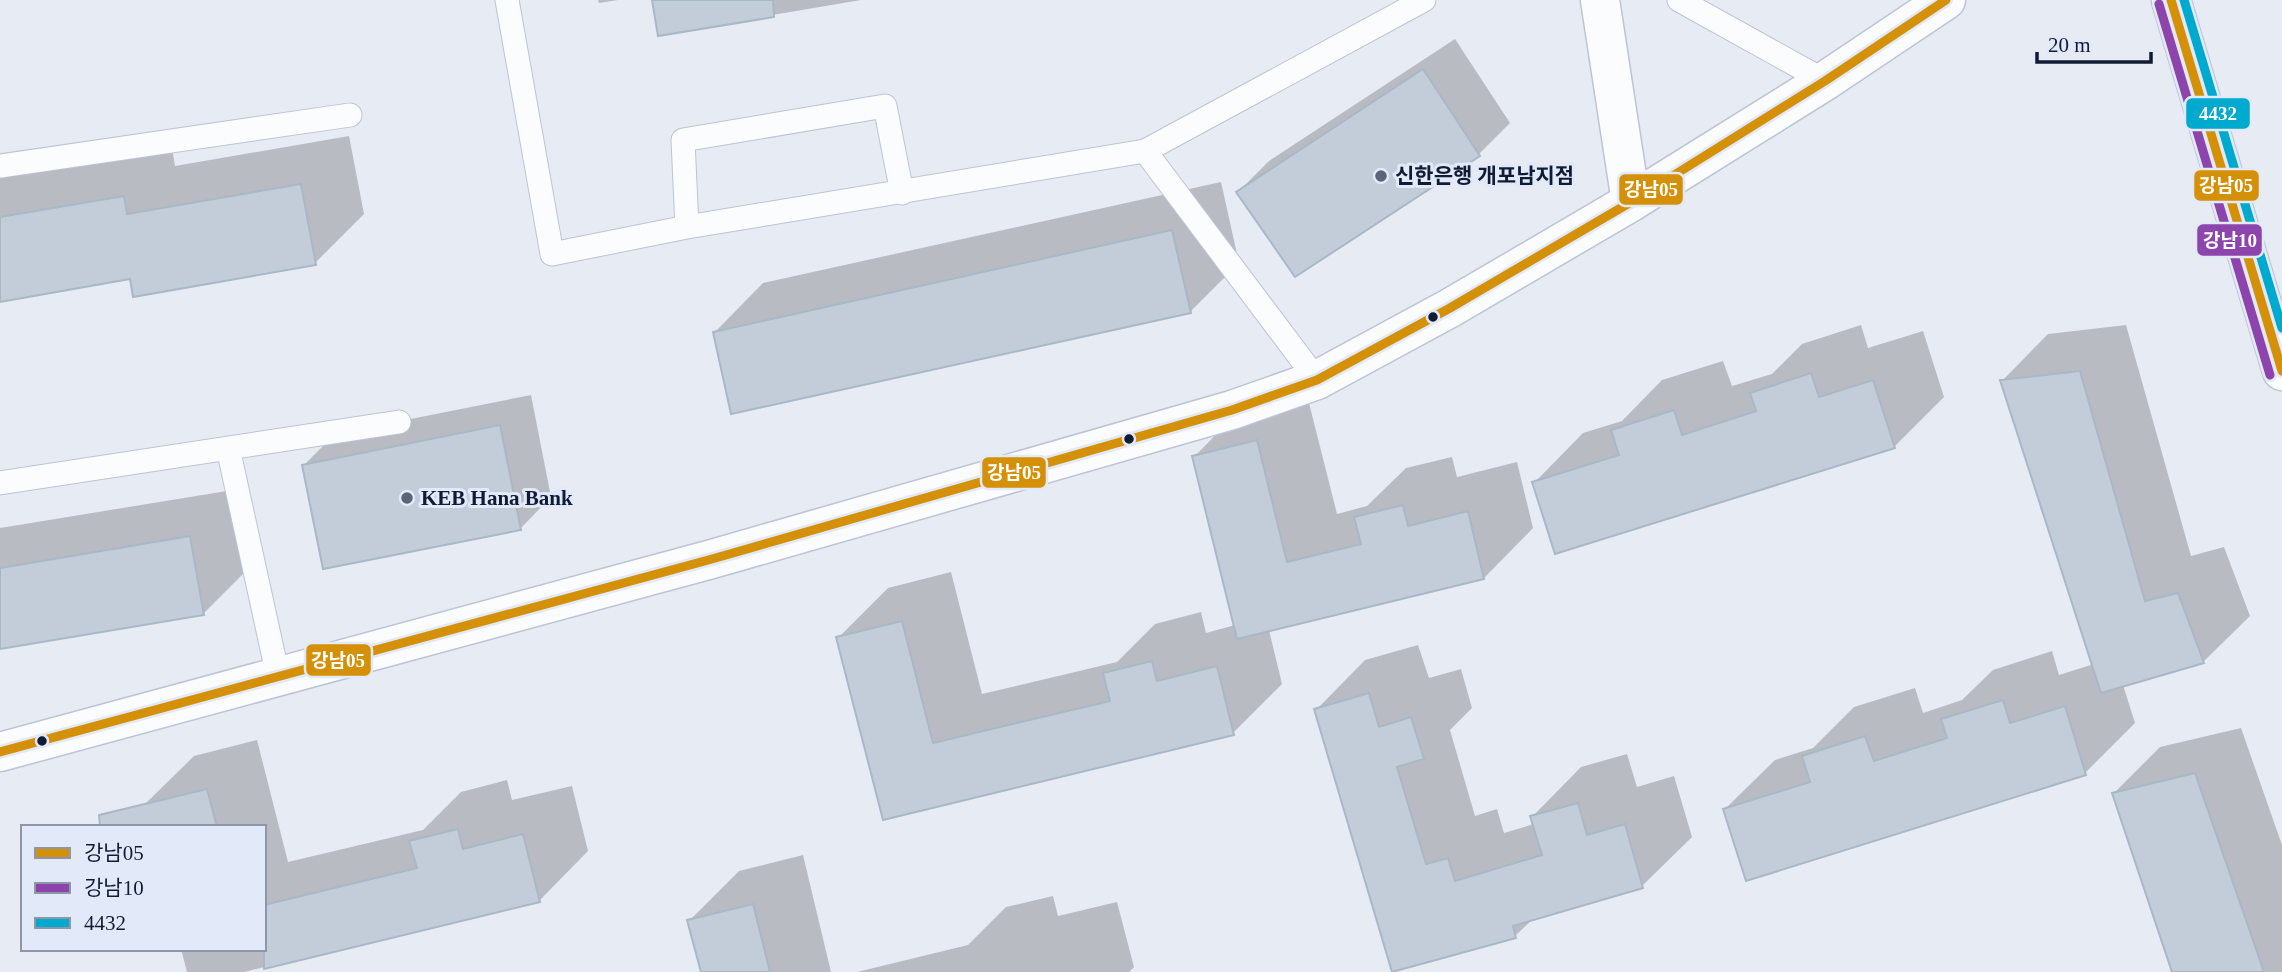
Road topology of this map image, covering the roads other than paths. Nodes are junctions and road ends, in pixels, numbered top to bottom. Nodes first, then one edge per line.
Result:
1 (507, 0) edge
2 (1424, 0) edge
3 (1600, 0) edge
4 (1679, 0) edge
5 (1946, 0) edge
6 (2171, 0) edge
7 (1825, 81) junction
8 (350, 115) dead end
9 (1145, 151) junction
10 (0, 166) edge
11 (902, 193) junction
12 (1631, 202) junction
13 (687, 227) junction
14 (2282, 371) edge
15 (1317, 380) junction
16 (399, 422) dead end
17 (228, 448) junction
18 (0, 483) edge
19 (278, 676) junction
20 (0, 752) edge

1 - 13 lane
2 - 9 lane
3 - 12 street
4 - 7 lane
5 - 7 street
6 - 14 street
7 - 12 street
8 - 10 lane
9 - 11 lane
9 - 15 lane
11 - 13 lane
11 - 13 lane
12 - 15 street
15 - 19 street
16 - 17 lane
17 - 18 lane
17 - 19 lane
19 - 20 street

